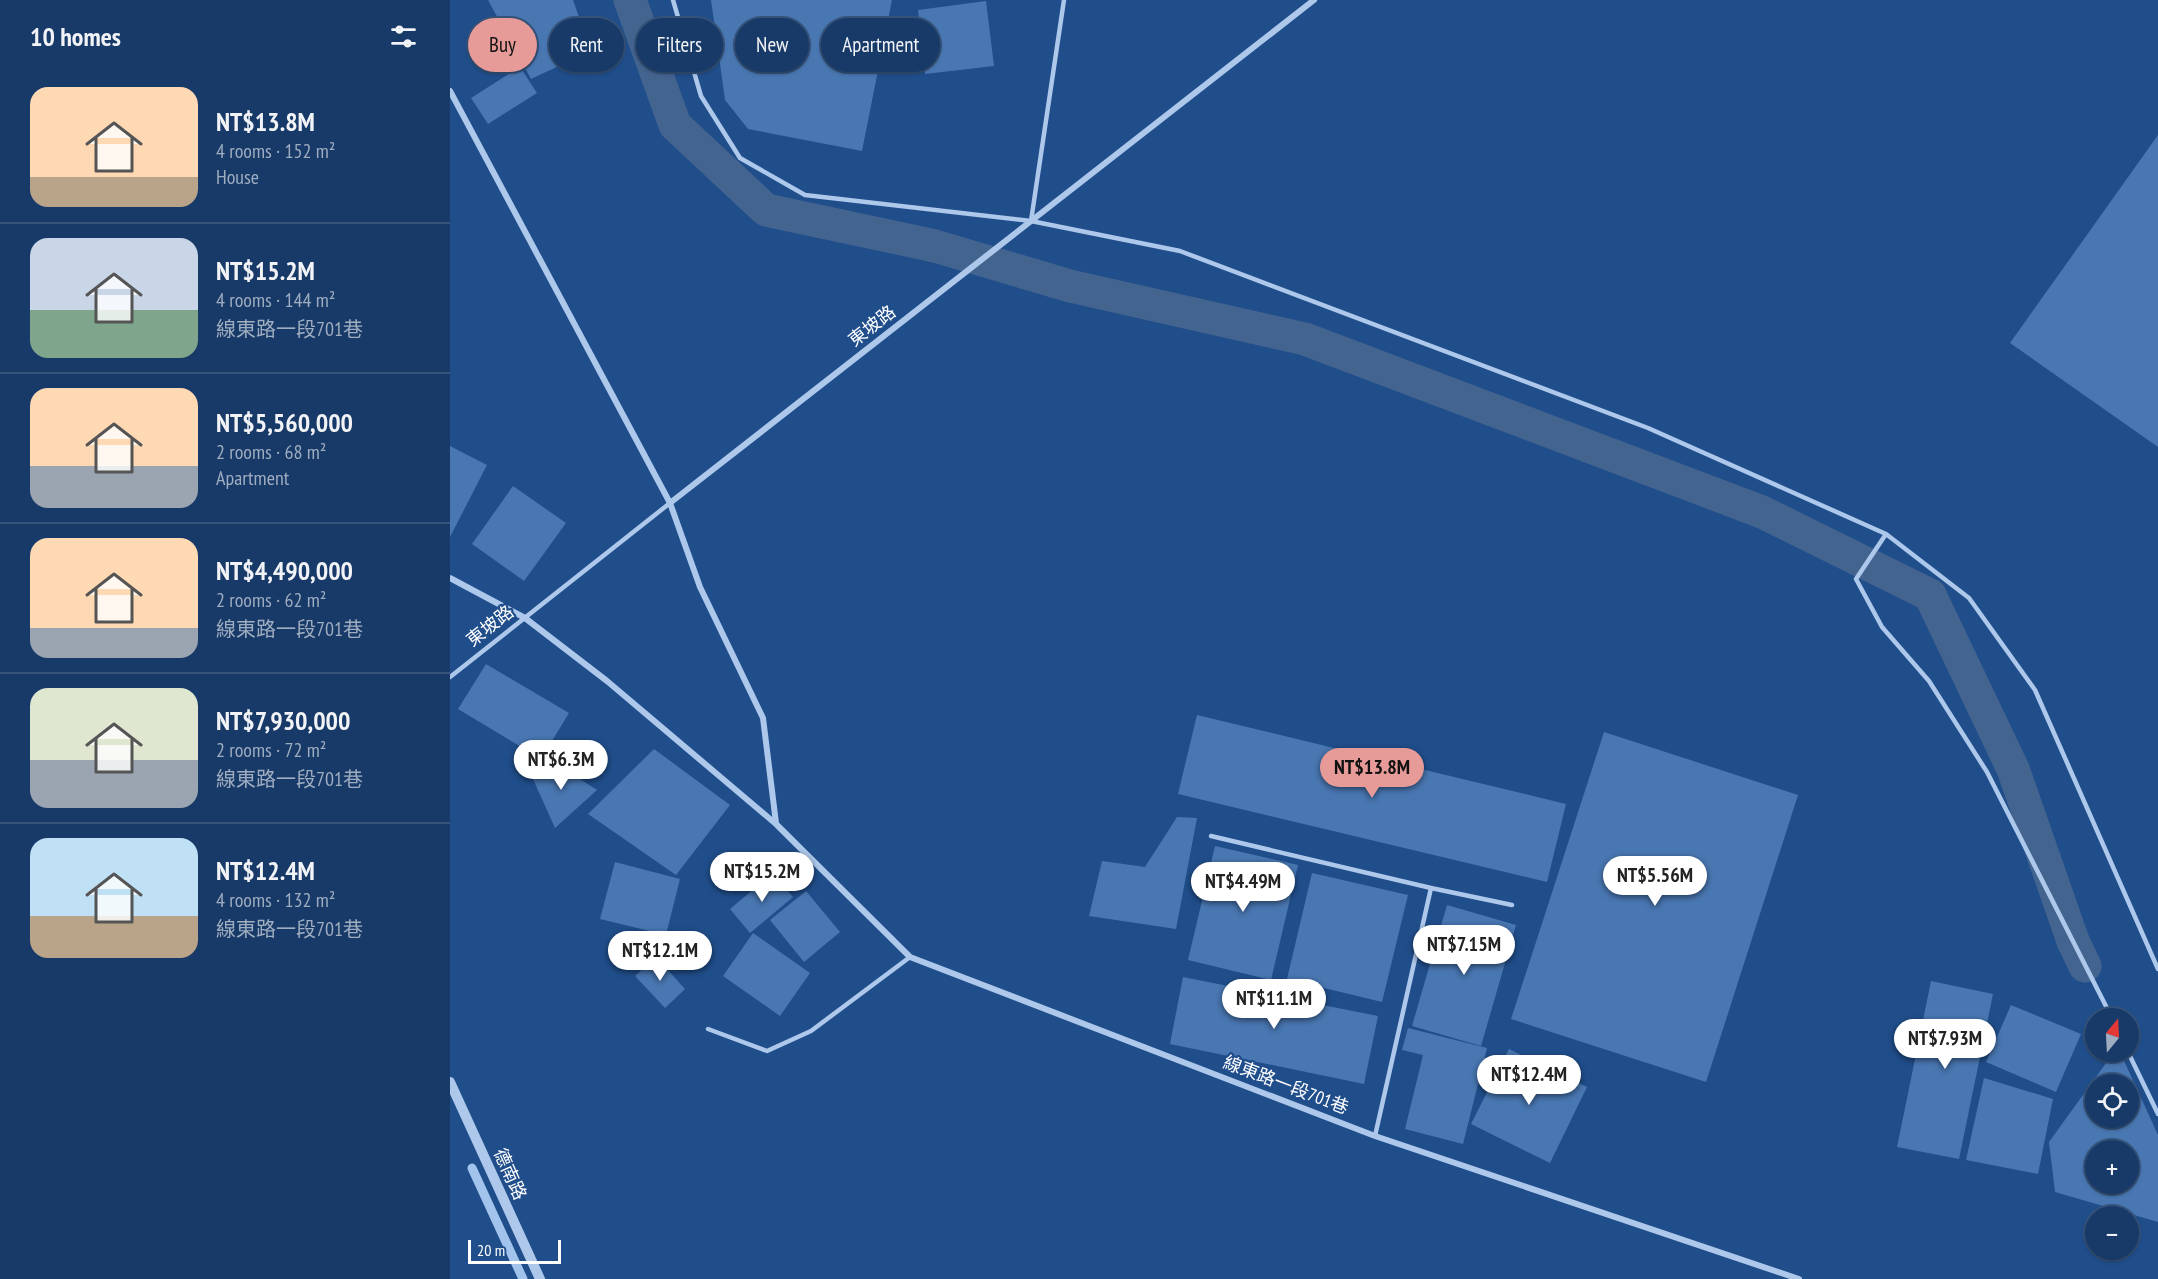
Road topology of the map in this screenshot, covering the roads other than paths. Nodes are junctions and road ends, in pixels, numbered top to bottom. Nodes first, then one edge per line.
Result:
1 (673, 0) edge
2 (1064, 0) edge
3 (1314, 0) edge
4 (450, 92) edge
5 (1031, 220) junction
6 (670, 503) junction
7 (1886, 534) junction
8 (450, 578) edge
9 (525, 618) junction
10 (450, 677) edge
11 (776, 824) junction
12 (1211, 836) dead end
13 (1431, 888) junction
14 (1512, 905) dead end
15 (910, 957) junction
16 (2158, 969) edge
17 (2107, 1008) edge
18 (708, 1029) dead end
19 (2133, 1062) edge
20 (450, 1082) edge
21 (2158, 1114) edge
22 (1376, 1136) junction
23 (540, 1279) edge
24 (1799, 1279) edge

1 - 5 lane
2 - 5 lane
3 - 5 street, 東坡路
4 - 6 street
5 - 6 street, 東坡路
5 - 7 lane
6 - 9 lane, 東坡路
6 - 11 street
7 - 16 lane
7 - 17 lane
8 - 9 street, 線東路一段701巷
9 - 10 lane, 東坡路
9 - 11 street, 線東路一段701巷
11 - 15 street, 線東路一段701巷
12 - 13 lane
13 - 14 lane
13 - 22 lane
15 - 18 lane
15 - 22 street, 線東路一段701巷
19 - 21 lane
20 - 23 street, 德南路
22 - 24 street, 線東路一段701巷

